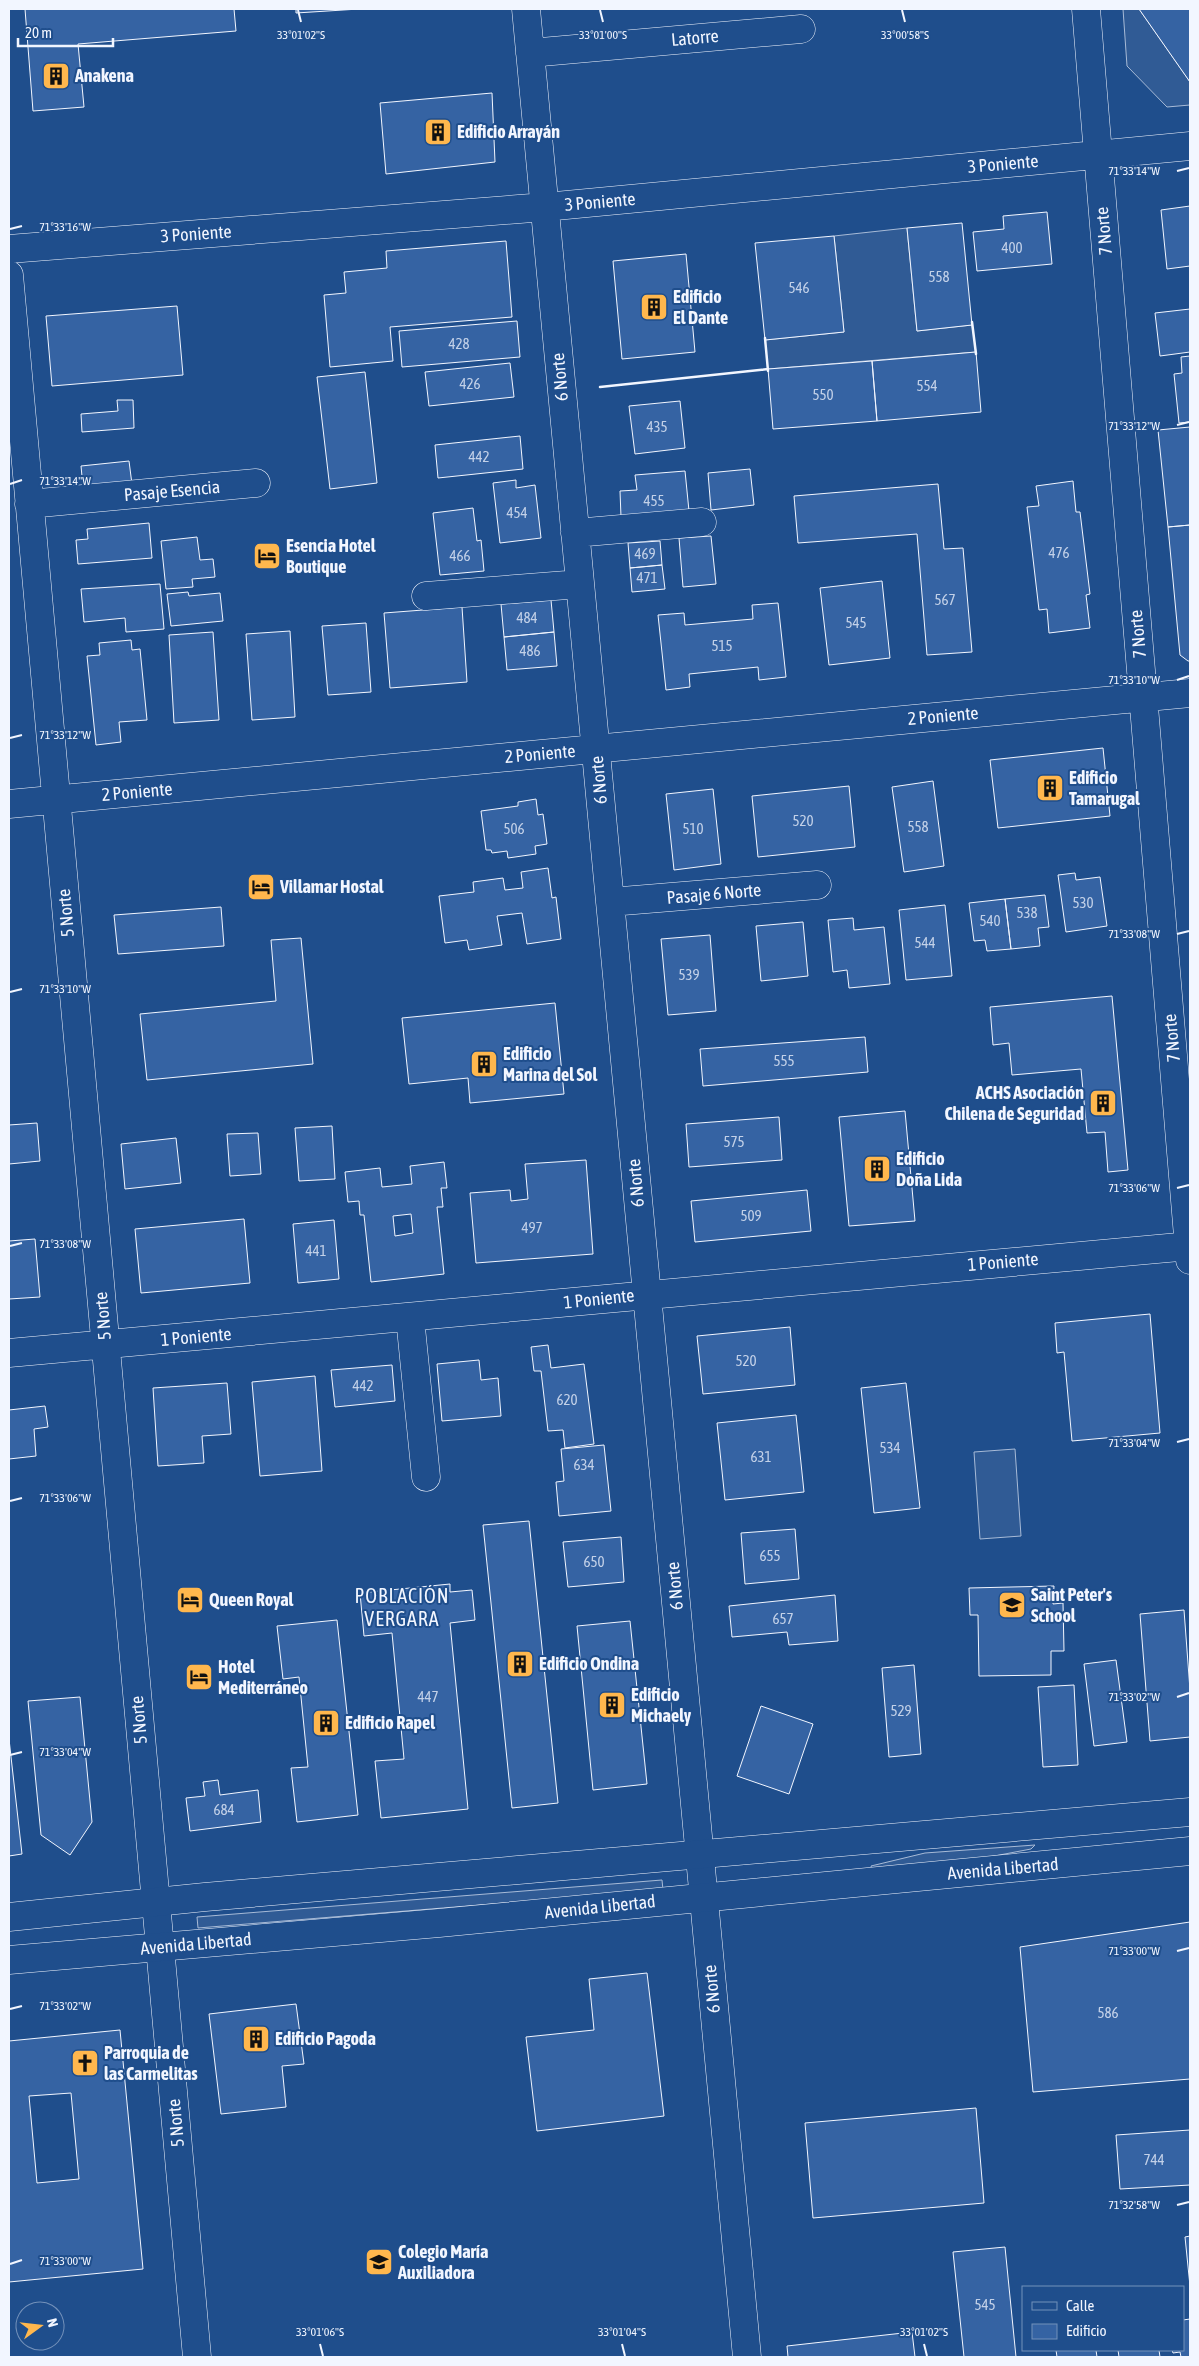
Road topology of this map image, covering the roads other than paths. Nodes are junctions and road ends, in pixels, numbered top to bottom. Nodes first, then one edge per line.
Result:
1 (526, 9) edge
2 (1086, 9) edge
3 (801, 29) dead end
4 (530, 53) junction
5 (1190, 146) edge
6 (1098, 155) junction
7 (545, 207) junction
8 (9, 249) edge
9 (9, 275) edge
10 (256, 483) dead end
11 (29, 504) junction
12 (702, 522) dead end
13 (575, 533) junction
14 (580, 584) junction
15 (426, 596) dead end
16 (1190, 693) edge
17 (1143, 698) junction
18 (596, 749) junction
19 (56, 799) junction
20 (9, 804) edge
21 (817, 885) dead end
22 (610, 902) junction
23 (1190, 1251) edge
24 (647, 1294) junction
25 (410, 1318) junction
26 (106, 1344) junction
27 (9, 1354) edge
28 (426, 1477) dead end
29 (1190, 1812) edge
30 (1190, 1852) edge
31 (700, 1856) junction
32 (703, 1897) junction
33 (156, 1902) junction
34 (9, 1917) edge
35 (160, 1947) junction
36 (9, 1960) edge
37 (197, 2357) edge
38 (747, 2357) edge

1 - 4 street, 6 Norte
2 - 6 street, 7 Norte
3 - 4 street, Latorre
4 - 7 street, 6 Norte
5 - 6 street, 3 Poniente
6 - 7 street, 3 Poniente
6 - 17 street, 7 Norte
7 - 8 street, 3 Poniente
7 - 13 street, 6 Norte
9 - 11 street, 5 Norte
10 - 11 street, Pasaje Esencia
11 - 19 street, 5 Norte
12 - 13 street
13 - 14 street, 6 Norte
14 - 15 street
14 - 18 street, 6 Norte
16 - 17 street, 2 Poniente
17 - 18 street, 2 Poniente
17 - 23 street, 7 Norte
18 - 19 street, 2 Poniente
18 - 22 street, 6 Norte
19 - 20 street, 2 Poniente
19 - 26 street, 5 Norte
21 - 22 street, Pasaje 6 Norte
22 - 24 street, 6 Norte
23 - 24 street, 1 Poniente
24 - 25 street, 1 Poniente
24 - 31 street, 6 Norte
25 - 26 street, 1 Poniente
25 - 28 street
26 - 27 street, 1 Poniente
26 - 33 street, 5 Norte
29 - 31 street
30 - 32 street, Avenida Libertad
31 - 32 street, 6 Norte
31 - 33 street
32 - 35 street, Avenida Libertad
32 - 38 street, 6 Norte
33 - 34 street
33 - 35 street, 5 Norte
35 - 36 street, Avenida Libertad
35 - 37 street, 5 Norte

